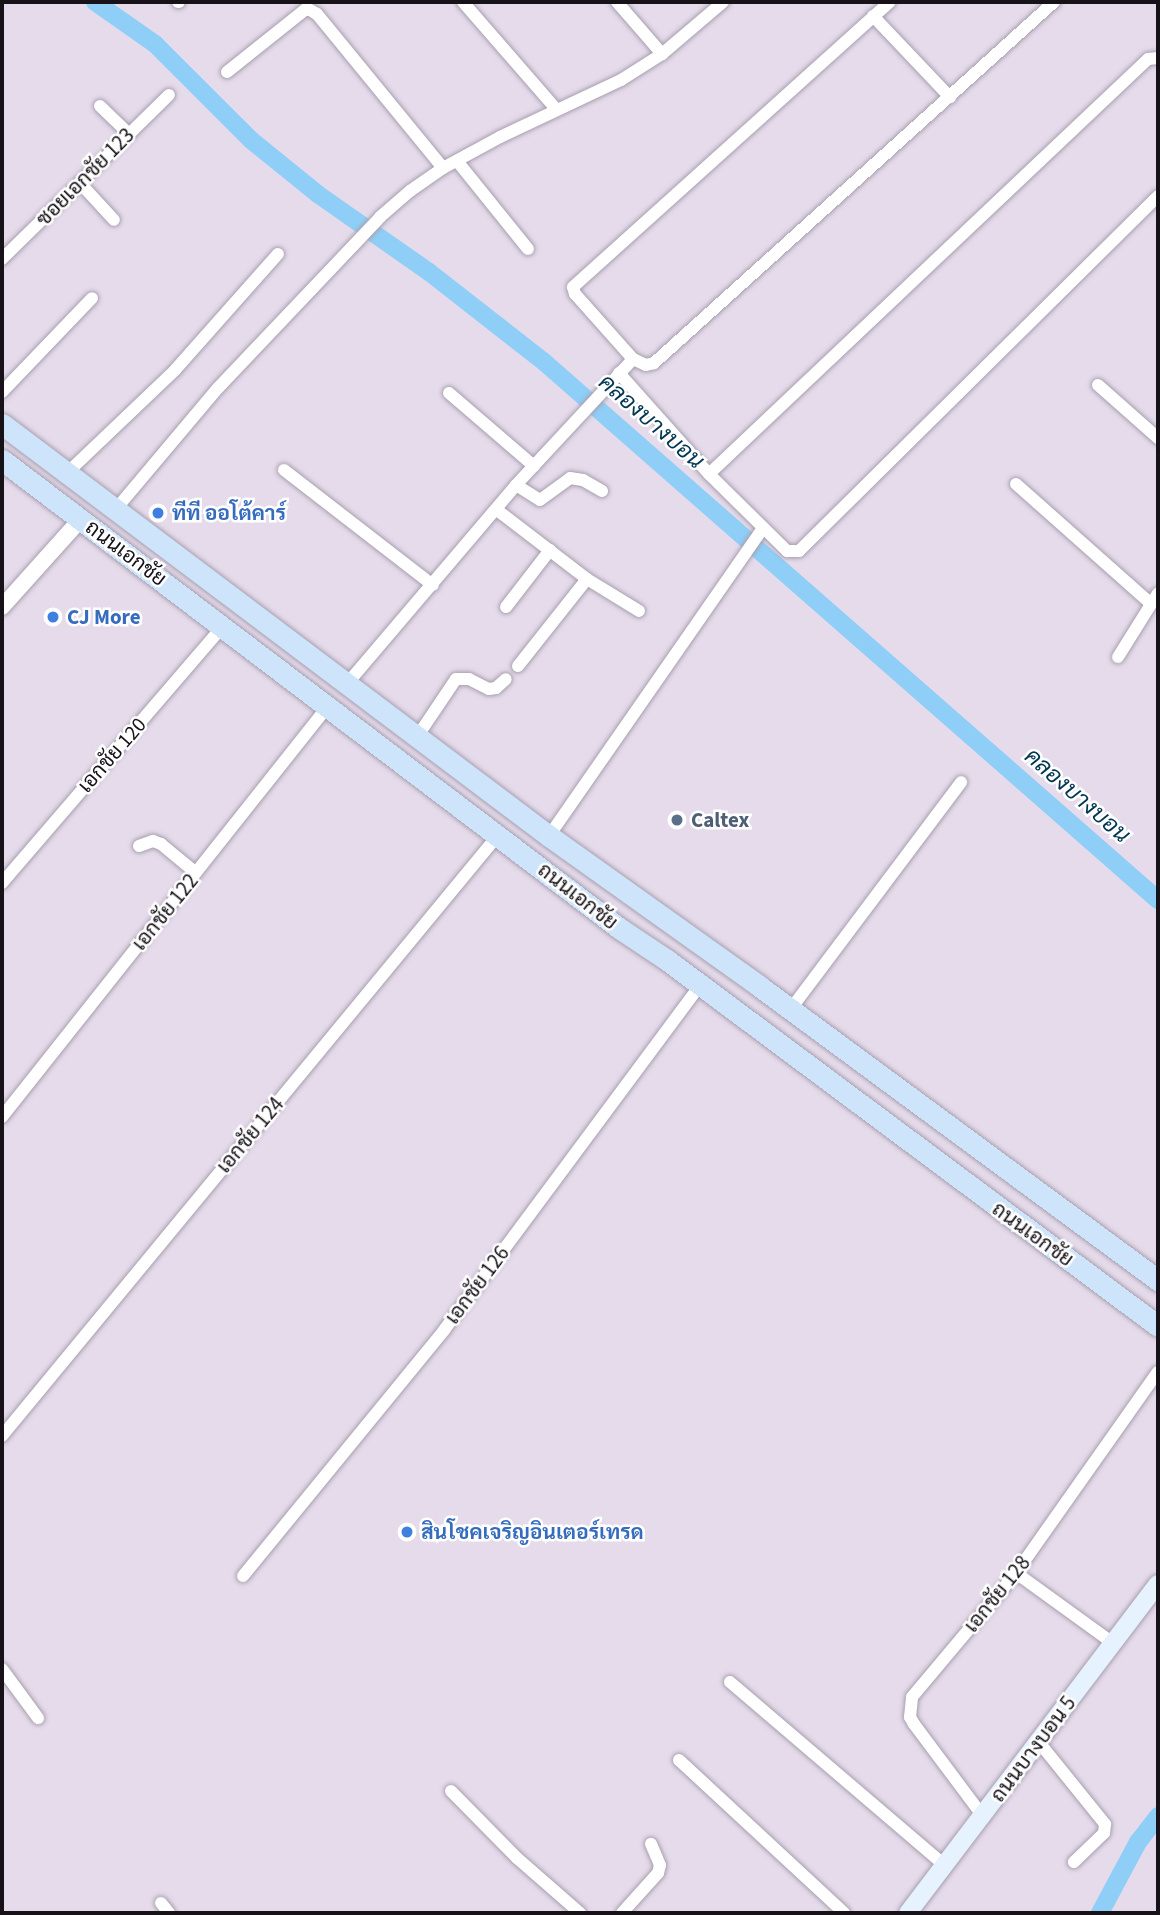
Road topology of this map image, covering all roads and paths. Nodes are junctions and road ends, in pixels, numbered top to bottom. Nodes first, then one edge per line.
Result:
1 (463, 2) edge
2 (617, 2) edge
3 (723, 2) edge
4 (890, 2) edge
5 (1055, 2) edge
6 (873, 16) junction
7 (662, 54) junction
8 (1158, 58) edge
9 (226, 72) dead end
10 (169, 95) dead end
11 (950, 97) junction
12 (100, 106) dead end
13 (556, 109) junction
14 (129, 134) junction
15 (457, 161) junction
16 (443, 168) junction
17 (80, 183) junction
18 (1158, 196) edge
19 (114, 220) dead end
20 (527, 249) dead end
21 (278, 254) dead end
22 (2, 259) edge
23 (92, 298) dead end
24 (633, 359) junction
25 (619, 373) junction
26 (1098, 385) dead end
27 (2, 392) edge
28 (449, 393) dead end
29 (2, 424) edge
30 (1158, 438) edge
31 (2, 460) edge
32 (534, 466) junction
33 (284, 470) dead end
34 (67, 473) junction
35 (709, 474) junction
36 (1016, 484) dead end
37 (516, 485) junction
38 (602, 491) dead end
39 (116, 509) junction
40 (497, 510) junction
41 (81, 519) junction
42 (759, 533) junction
43 (550, 550) junction
44 (587, 579) junction
45 (433, 585) junction
46 (1154, 598) edge
47 (2, 607) edge
48 (506, 607) dead end
49 (639, 611) dead end
50 (222, 627) junction
51 (1118, 657) dead end
52 (519, 666) dead end
53 (506, 680) dead end
54 (346, 685) junction
55 (328, 706) junction
56 (416, 737) junction
57 (961, 782) dead end
58 (499, 834) junction
59 (549, 836) junction
60 (139, 846) dead end
61 (196, 873) junction
62 (2, 883) edge
63 (700, 985) junction
64 (790, 1010) junction
65 (2, 1116) edge
66 (963, 1138) junction
67 (939, 1165) junction
68 (1158, 1280) edge
69 (1158, 1326) edge
70 (1158, 1372) edge
71 (2, 1436) edge
72 (1016, 1573) junction
73 (243, 1576) dead end
74 (1158, 1584) edge
75 (1114, 1644) junction
76 (2, 1669) edge
77 (730, 1682) dead end
78 (38, 1718) dead end
79 (1038, 1741) junction
80 (679, 1760) dead end
81 (451, 1791) dead end
82 (982, 1815) junction
83 (651, 1844) dead end
84 (1074, 1862) dead end
85 (944, 1865) junction
86 (580, 1913) edge
87 (622, 1913) edge
88 (844, 1913) edge
89 (908, 1913) edge

1 - 13 street
2 - 7 street
3 - 7 street
4 - 6 street
5 - 11 street
6 - 11 street
6 - 24 street
7 - 13 street
8 - 35 street
9 - 16 street
10 - 14 street, ซอยเอกชัย 123
11 - 24 street
12 - 14 street
13 - 15 street
14 - 17 street, ซอยเอกชัย 123
15 - 16 street
15 - 20 street
16 - 39 street
17 - 19 street
17 - 22 street, ซอยเอกชัย 123
18 - 42 street
21 - 34 street
23 - 27 street
24 - 25 street
25 - 32 street
25 - 35 street
26 - 30 street
28 - 32 street
29 - 34 main road, ถนนเอกชัย
31 - 41 main road, ถนนเอกชัย
32 - 37 street
33 - 45 street
34 - 39 main road, ถนนเอกชัย
35 - 42 street
36 - 46 street
37 - 38 street
37 - 40 street
39 - 54 main road, ถนนเอกชัย
40 - 43 street
40 - 45 street
41 - 47 street
41 - 50 main road, ถนนเอกชัย
42 - 59 street
43 - 44 street
43 - 48 street
44 - 49 street
44 - 52 street
45 - 54 street
46 - 51 street
50 - 55 main road, ถนนเอกชัย
50 - 62 street, เอกชัย 120
53 - 56 street
54 - 56 main road, ถนนเอกชัย
55 - 58 main road, ถนนเอกชัย
55 - 61 street, เอกชัย 122
56 - 59 main road, ถนนเอกชัย
57 - 64 street
58 - 63 main road, ถนนเอกชัย
58 - 71 street, เอกชัย 124
59 - 64 main road, ถนนเอกชัย
60 - 61 street
61 - 65 street, เอกชัย 122
63 - 67 main road, ถนนเอกชัย
63 - 73 street, เอกชัย 126
64 - 66 main road, ถนนเอกชัย
66 - 67 main road
66 - 68 main road, ถนนเอกชัย
67 - 69 main road, ถนนเอกชัย
70 - 72 street, เอกชัย 128
72 - 75 street
72 - 82 street, เอกชัย 128
74 - 75 main road, ถนนบางบอน 5
75 - 79 main road, ถนนบางบอน 5
76 - 78 street
77 - 85 street
79 - 82 main road, ถนนบางบอน 5
79 - 84 street
80 - 88 street
81 - 86 street
82 - 85 main road, ถนนบางบอน 5
83 - 87 street
85 - 89 main road, ถนนบางบอน 5

